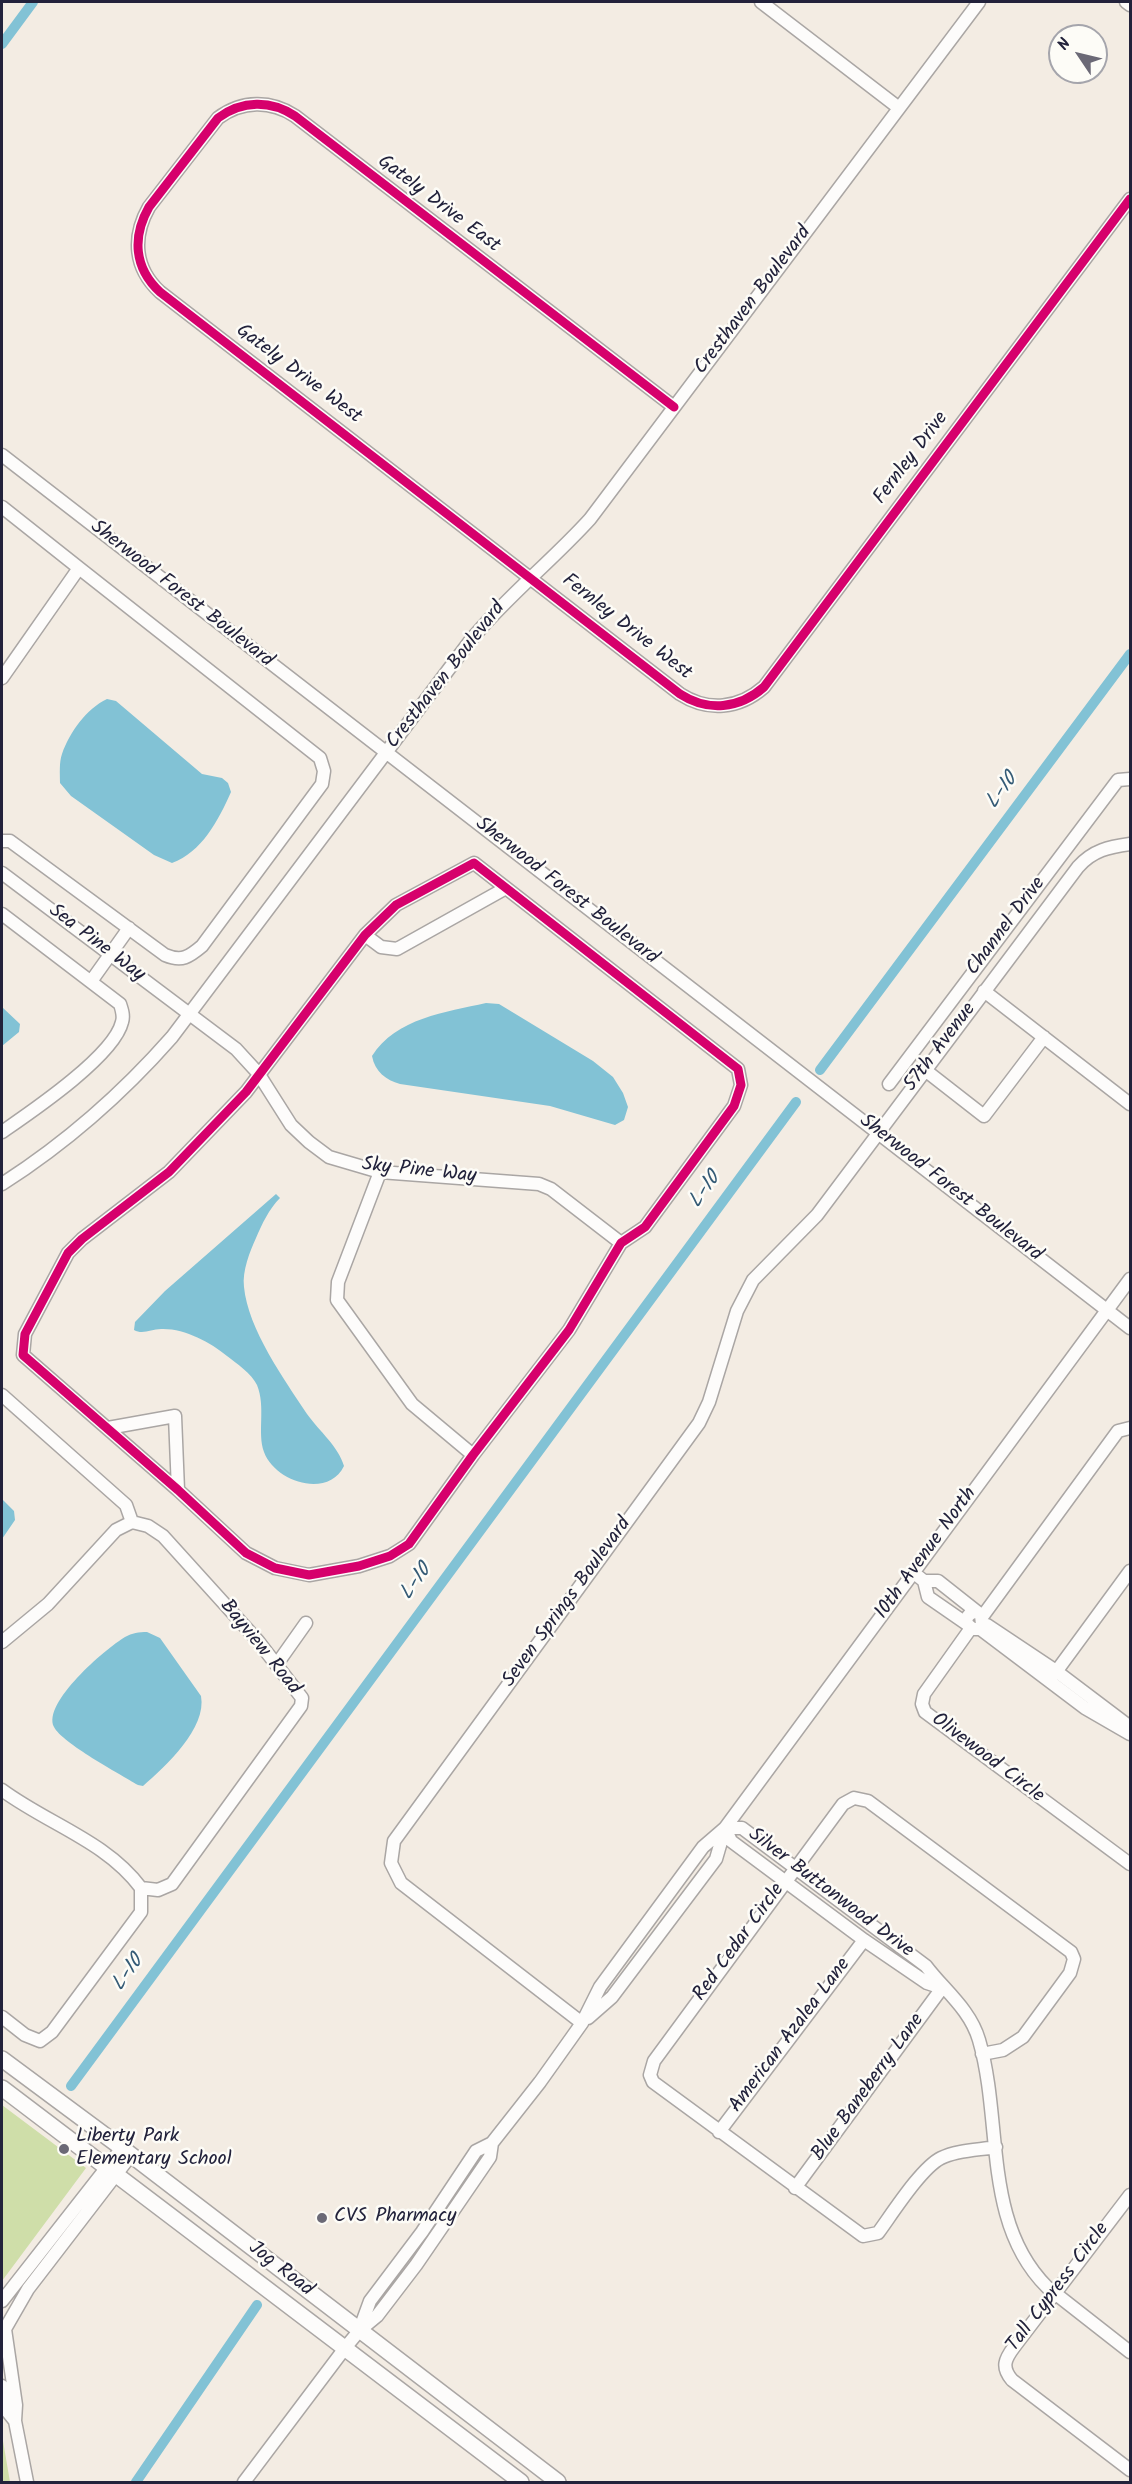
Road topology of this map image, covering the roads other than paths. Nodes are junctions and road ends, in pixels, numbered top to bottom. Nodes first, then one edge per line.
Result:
1 (761, 2) edge
2 (979, 2) edge
3 (1126, 2) edge
4 (1131, 5) edge
5 (899, 108) junction
6 (181, 165) joint
7 (1131, 199) edge
8 (674, 407) junction
9 (2, 455) edge
10 (2, 507) edge
11 (79, 568) junction
12 (530, 578) junction
13 (2, 678) edge
14 (701, 704) joint
15 (386, 753) junction
16 (1131, 779) edge
17 (2, 842) edge
18 (1131, 844) edge
19 (2, 873) edge
20 (506, 888) junction
21 (2, 914) edge
22 (129, 928) junction
23 (365, 935) junction
24 (111, 955) junction
25 (92, 980) junction
26 (984, 991) junction
27 (190, 1015) junction
28 (1044, 1037) junction
29 (925, 1070) junction
30 (258, 1073) junction
31 (889, 1084) dead end
32 (1131, 1104) edge
33 (2, 1132) edge
34 (878, 1134) junction
35 (380, 1172) junction
36 (2, 1184) edge
37 (621, 1243) junction
38 (1131, 1279) edge
39 (1107, 1310) junction
40 (1131, 1328) edge
41 (2, 1395) edge
42 (108, 1428) junction
43 (1131, 1428) edge
44 (473, 1455) junction
45 (178, 1490) junction
46 (132, 1522) junction
47 (1131, 1571) edge
48 (918, 1577) junction
49 (976, 1622) junction
50 (306, 1623) dead end
51 (2, 1642) edge
52 (277, 1664) junction
53 (1056, 1671) junction
54 (1048, 1682) junction
55 (1131, 1727) edge
56 (1131, 1734) edge
57 (2, 1790) edge
58 (725, 1828) junction
59 (1131, 1863) edge
60 (795, 1868) junction
61 (785, 1881) junction
62 (141, 1888) junction
63 (864, 1940) junction
64 (942, 1988) junction
65 (2, 2017) edge
66 (582, 2023) junction
67 (982, 2054) junction
68 (2, 2059) edge
69 (2, 2088) edge
70 (719, 2132) junction
71 (996, 2147) junction
72 (126, 2151) junction
73 (111, 2170) junction
74 (795, 2188) junction
75 (1131, 2195) edge
76 (1054, 2293) junction
77 (2, 2301) edge
78 (359, 2331) junction
79 (345, 2348) junction
80 (1130, 2350) edge
81 (2, 2386) edge
82 (15, 2421) junction
83 (1131, 2470) edge
84 (27, 2482) edge
85 (244, 2482) edge
86 (521, 2482) edge
87 (558, 2482) edge

1 - 5 street
2 - 5 street, Cresthaven Boulevard
3 - 4 street
5 - 8 street, Cresthaven Boulevard
6 - 8 street, Gately Drive East
6 - 12 street, Gately Drive West
7 - 14 street, Fernley Drive
8 - 12 street, Cresthaven Boulevard
9 - 15 street, Sherwood Forest Boulevard
10 - 11 street
11 - 13 street
11 - 22 street
12 - 14 street, Fernley Drive West
12 - 15 street, Cresthaven Boulevard
15 - 27 street, Cresthaven Boulevard
15 - 34 street, Sherwood Forest Boulevard
16 - 31 street, Channel Drive
17 - 22 street
18 - 26 street, 57th Avenue
19 - 24 street, Sea Pine Way
20 - 23 street
20 - 23 street
20 - 37 street
21 - 25 street
22 - 24 street
23 - 30 street
24 - 25 street
24 - 27 street, Sea Pine Way
25 - 33 street
26 - 28 street
26 - 29 street, 57th Avenue
27 - 30 street, Sky Pine Way
27 - 36 street, Cresthaven Boulevard
28 - 29 street
28 - 32 street
29 - 34 street, 57th Avenue
30 - 35 street, Sky Pine Way
30 - 42 street
34 - 39 street, Sherwood Forest Boulevard
34 - 66 street, Seven Springs Boulevard
35 - 37 street, Sky Pine Way
35 - 44 street
37 - 44 street
38 - 39 street, 10th Avenue North
39 - 40 street, Sherwood Forest Boulevard
39 - 48 street, 10th Avenue North
41 - 46 street
42 - 45 street
42 - 45 street
43 - 49 street, Olivewood Circle
44 - 45 street
46 - 51 street
46 - 52 street, Bayview Road
47 - 53 street
48 - 49 street
48 - 49 street
48 - 58 street, 10th Avenue North
49 - 53 street
49 - 54 street
49 - 59 street, Olivewood Circle
50 - 52 street
52 - 62 street, Bayview Road
53 - 54 street
53 - 55 street
54 - 56 street
57 - 62 street
58 - 60 street, Silver Buttonwood Drive
58 - 61 street, Silver Buttonwood Drive
58 - 66 street, 10th Avenue North
58 - 66 street, 10th Avenue North
60 - 61 street, Red Cedar Circle
60 - 64 street, Silver Buttonwood Drive
60 - 67 street, Red Cedar Circle
61 - 63 street, Silver Buttonwood Drive
61 - 70 street, Red Cedar Circle
62 - 65 street
63 - 64 street, Silver Buttonwood Drive
63 - 70 street, American Azalea Lane
64 - 67 street, Silver Buttonwood Drive
64 - 74 street, Blue Baneberry Lane
66 - 78 street, 10th Avenue North
67 - 71 street, Silver Buttonwood Drive
68 - 72 main road, Jog Road
69 - 73 main road, Jog Road
70 - 74 street, Red Cedar Circle
71 - 74 street, Red Cedar Circle
71 - 76 street, Silver Buttonwood Drive
72 - 73 street
72 - 78 main road, Jog Road
73 - 77 street
73 - 79 main road, Jog Road
73 - 82 street
75 - 76 street, Tall Cypress Circle
76 - 80 street, Silver Buttonwood Drive
76 - 83 street, Tall Cypress Circle
78 - 79 street, 10th Avenue North
78 - 87 main road, Jog Road
79 - 85 street, 10th Avenue North
79 - 86 main road, Jog Road
81 - 82 street
82 - 84 street

